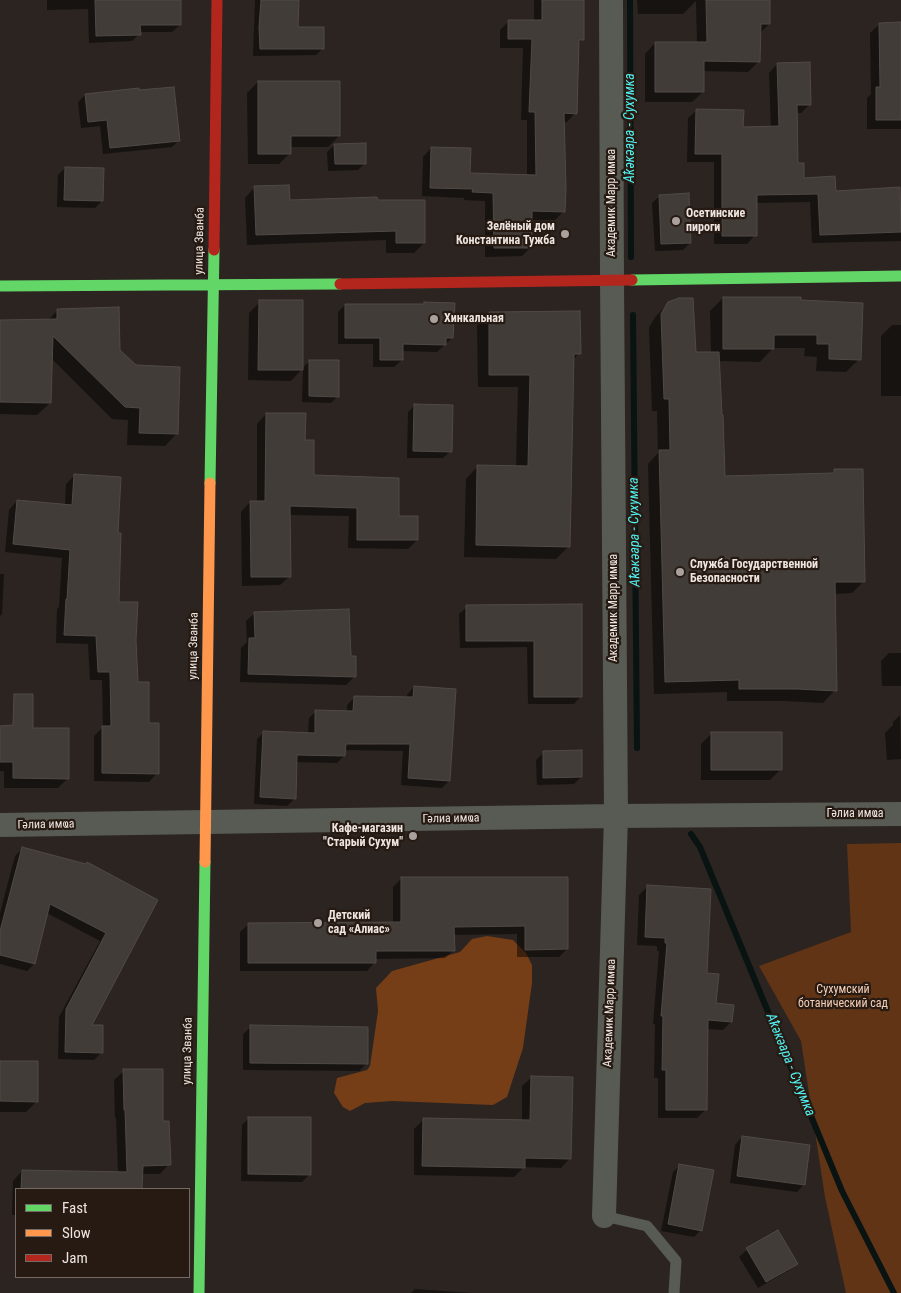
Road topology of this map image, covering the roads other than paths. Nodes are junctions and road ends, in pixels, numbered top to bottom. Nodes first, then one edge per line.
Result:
1 (217, 0) edge
2 (611, 0) edge
3 (901, 276) edge
4 (612, 280) junction
5 (213, 284) junction
6 (0, 286) edge
7 (901, 814) edge
8 (616, 816) junction
9 (206, 823) junction
10 (0, 825) edge
11 (604, 1216) joint
12 (198, 1293) edge
13 (674, 1293) edge

1 - 5 main road, улица Званба
2 - 4 street, Академик Марр имҩа
3 - 4 main road
4 - 5 main road
4 - 8 street, Академик Марр имҩа
5 - 6 main road
5 - 9 main road, улица Званба
7 - 8 street, Гәлиа имҩа
8 - 9 street, Гәлиа имҩа
8 - 11 street, Академик Марр имҩа
9 - 10 street, Гәлиа имҩа
9 - 12 main road, улица Званба
11 - 13 lane

